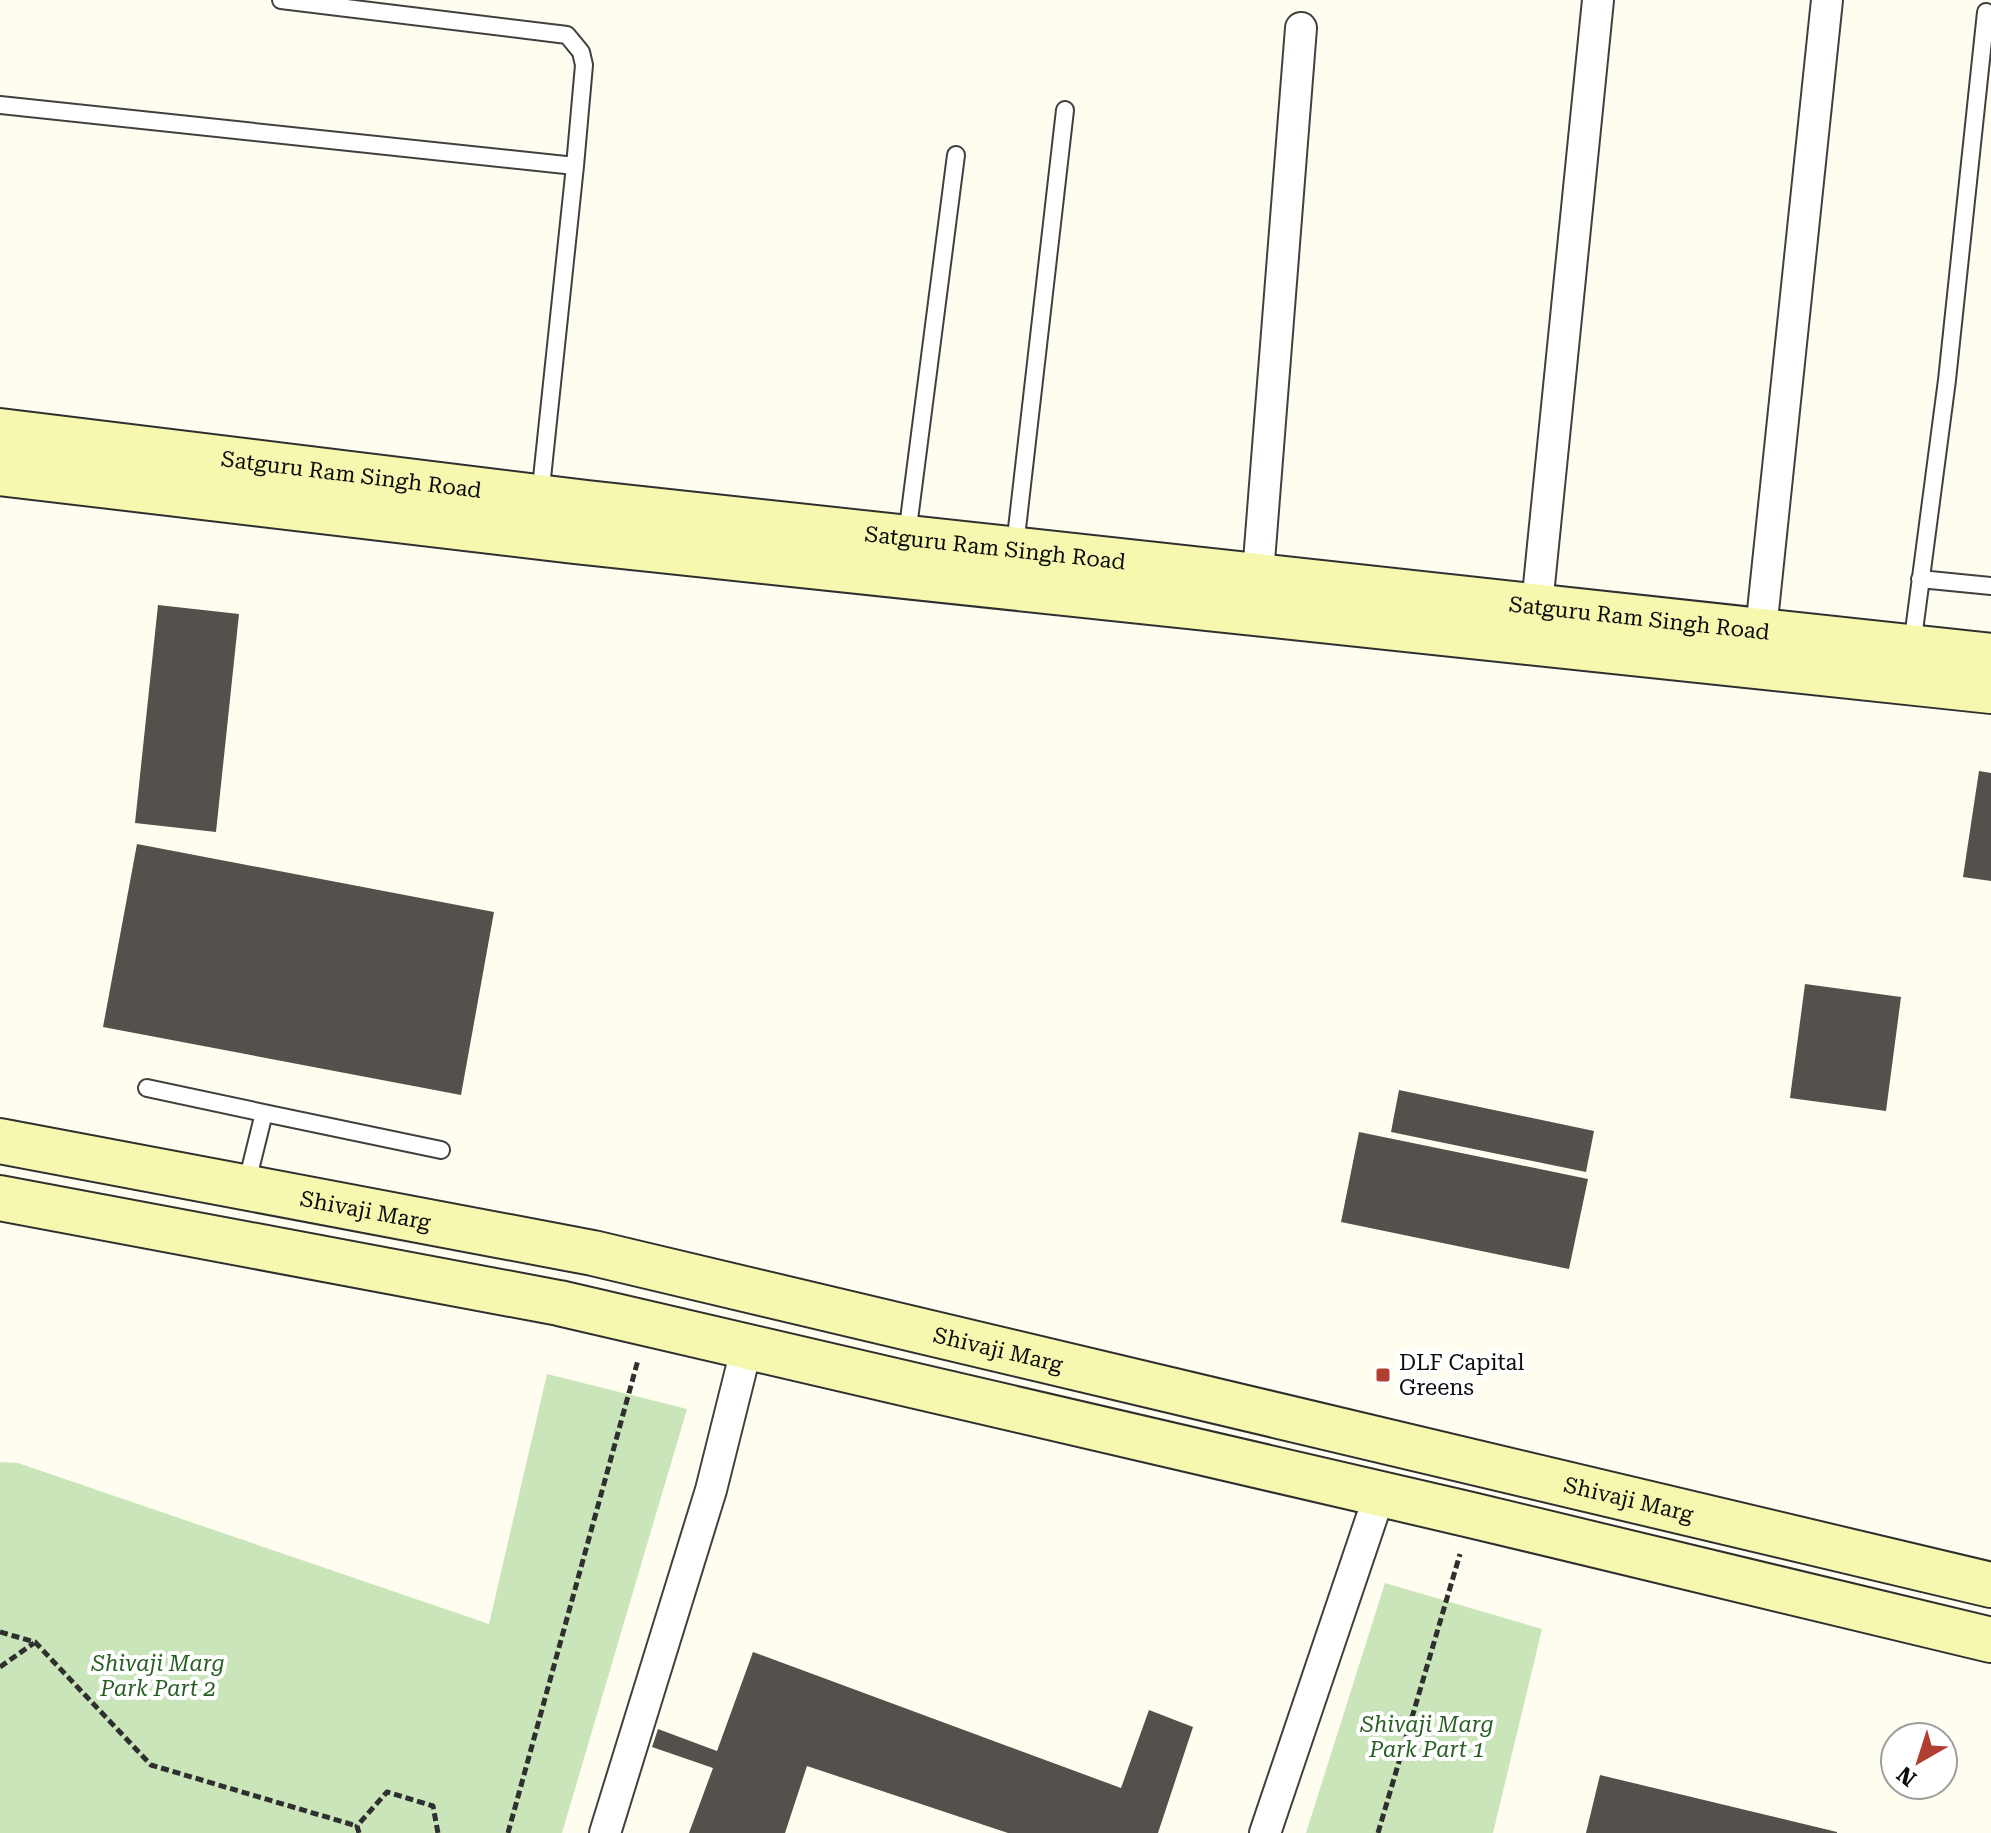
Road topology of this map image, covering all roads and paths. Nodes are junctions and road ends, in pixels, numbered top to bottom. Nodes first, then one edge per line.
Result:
1 (281, 0) edge
2 (1598, 0) edge
3 (1827, 0) edge
4 (1986, 12) dead end
5 (1301, 28) dead end
6 (0, 105) edge
7 (1065, 110) dead end
8 (956, 155) dead end
9 (575, 166) junction
10 (0, 431) edge
11 (0, 473) edge
12 (540, 497) junction
13 (907, 536) junction
14 (1015, 548) junction
15 (1258, 574) junction
16 (1920, 579) junction
17 (1991, 586) edge
18 (1537, 605) junction
19 (1761, 630) junction
20 (1912, 647) junction
21 (1991, 656) edge
22 (1991, 691) edge
23 (147, 1088) dead end
24 (264, 1113) junction
25 (0, 1141) edge
26 (441, 1150) dead end
27 (246, 1187) junction
28 (0, 1198) edge
29 (647, 1324) junction
30 (747, 1346) junction
31 (1380, 1493) junction
32 (1471, 1515) junction
33 (1991, 1585) edge
34 (0, 1632) edge
35 (1991, 1640) edge
36 (35, 1642) junction
37 (0, 1667) edge
38 (358, 1830) edge
39 (438, 1833) edge
40 (508, 1833) edge
41 (605, 1833) edge
42 (1265, 1833) edge
43 (1378, 1833) edge

1 - 9 lane
2 - 18 street
3 - 19 street
4 - 16 lane
5 - 15 street
6 - 9 lane
7 - 14 lane
8 - 13 lane
9 - 12 lane
10 - 12 main road, Satguru Ram Singh Road
11 - 22 main road, Satguru Ram Singh Road
12 - 13 main road, Satguru Ram Singh Road
13 - 14 main road, Satguru Ram Singh Road
14 - 15 main road, Satguru Ram Singh Road
15 - 18 main road, Satguru Ram Singh Road
16 - 17 lane
16 - 20 lane
18 - 19 main road, Satguru Ram Singh Road
19 - 20 main road, Satguru Ram Singh Road
20 - 21 main road, Satguru Ram Singh Road
23 - 24 lane
24 - 26 lane
24 - 27 lane
25 - 27 main road, Shivaji Marg
27 - 33 main road, Shivaji Marg
28 - 29 main road
29 - 30 main road
29 - 40 path
30 - 31 main road
30 - 41 street
31 - 32 main road
31 - 42 street
32 - 35 main road
32 - 43 path
34 - 36 path
36 - 37 path
36 - 38 path
38 - 39 path

